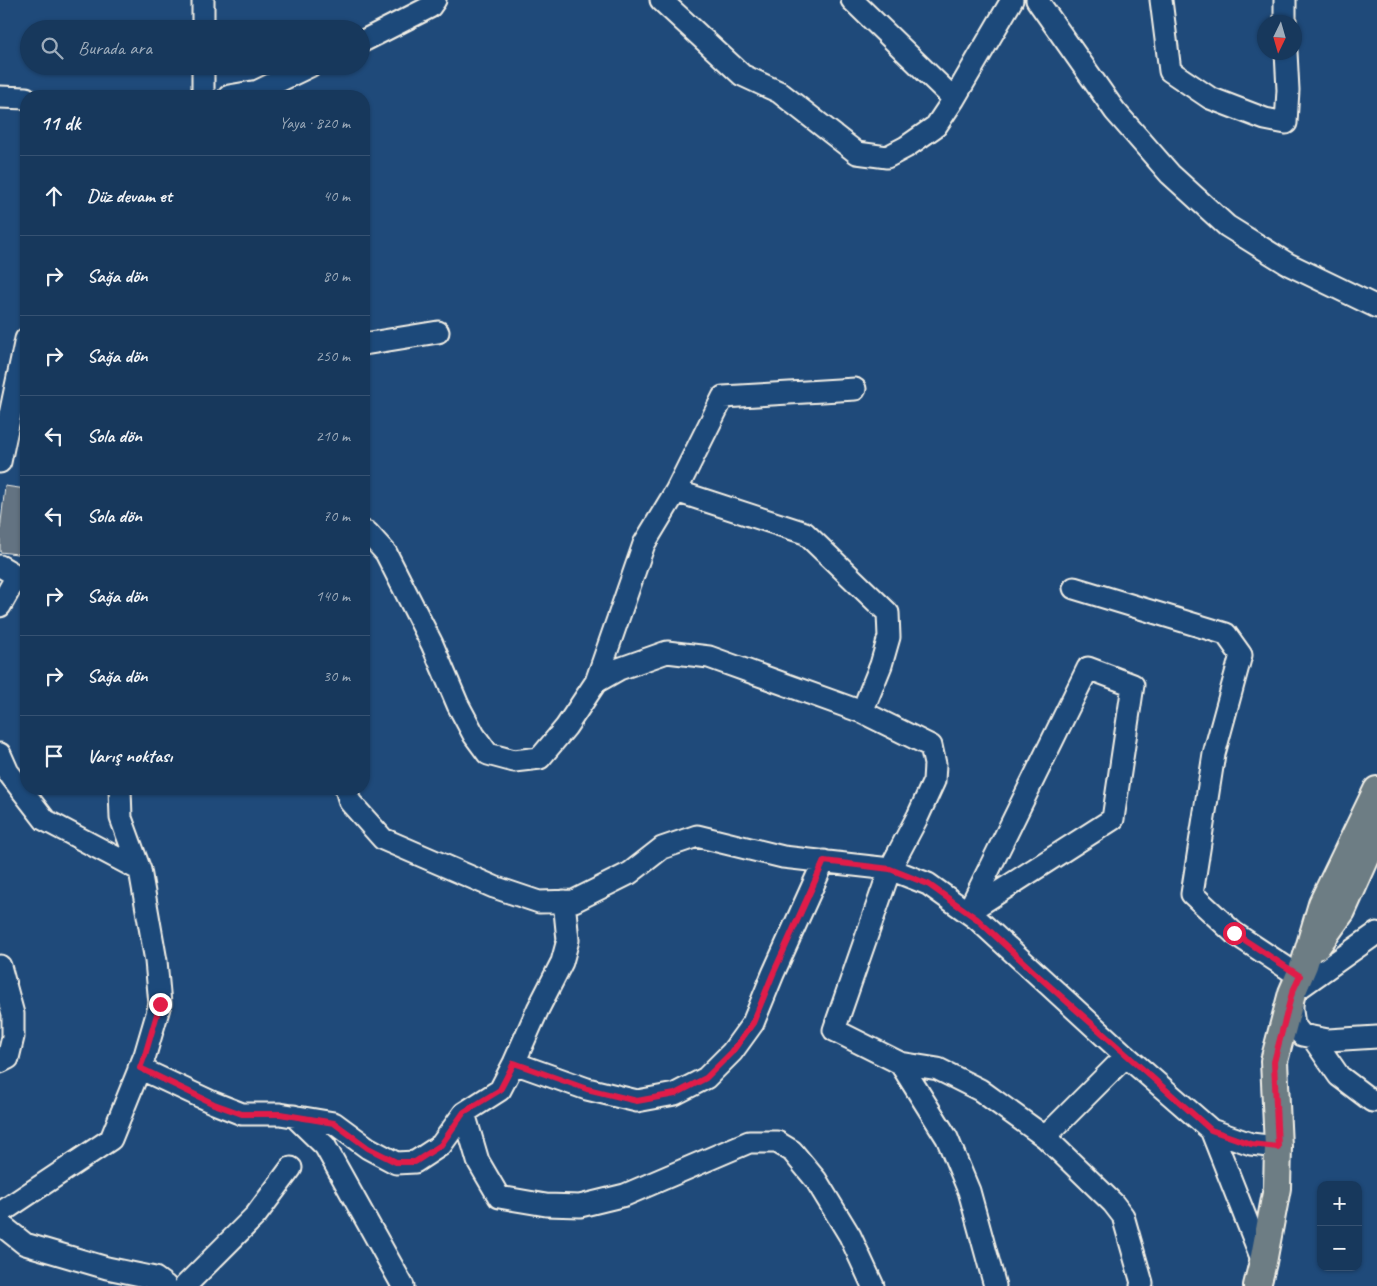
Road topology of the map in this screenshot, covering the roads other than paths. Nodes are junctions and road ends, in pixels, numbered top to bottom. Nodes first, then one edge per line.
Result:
1 (203, 0) edge
2 (435, 0) edge
3 (661, 0) edge
4 (852, 0) edge
5 (1012, 0) edge
6 (1037, 0) edge
7 (1161, 0) edge
8 (1285, 0) edge
9 (1285, 15) edge
10 (203, 20) edge
11 (370, 37) edge
12 (1286, 60) edge
13 (203, 75) edge
14 (291, 75) edge
15 (203, 90) edge
16 (260, 90) edge
17 (0, 97) edge
18 (20, 98) edge
19 (954, 99) junction
20 (1377, 307) edge
21 (438, 332) dead end
22 (370, 343) edge
23 (20, 367) edge
24 (855, 389) dead end
25 (0, 462) edge
26 (676, 491) junction
27 (370, 535) edge
28 (14, 574) edge
29 (1074, 588) dead end
30 (0, 606) edge
31 (596, 682) junction
32 (862, 712) junction
33 (0, 754) edge
34 (20, 788) edge
35 (1377, 790) edge
36 (26, 795) edge
37 (120, 795) edge
38 (348, 795) edge
39 (1377, 833) edge
40 (824, 861) junction
41 (890, 869) junction
42 (140, 870) junction
43 (564, 901) junction
44 (968, 912) junction
45 (1377, 934) edge
46 (0, 966) edge
47 (1299, 978) junction
48 (1312, 1037) junction
49 (1377, 1037) edge
50 (1126, 1056) junction
51 (0, 1062) edge
52 (514, 1063) junction
53 (900, 1063) junction
54 (140, 1068) junction
55 (1377, 1100) edge
56 (464, 1112) junction
57 (294, 1116) junction
58 (1211, 1130) junction
59 (1045, 1137) junction
60 (1278, 1147) junction
61 (290, 1168) dead end
62 (0, 1213) edge
63 (0, 1224) edge
64 (1260, 1274) edge
65 (104, 1277) edge
66 (166, 1286) edge
67 (185, 1286) edge
68 (402, 1286) edge
69 (873, 1286) edge
70 (995, 1286) edge
71 (1141, 1286) edge

1 - 10 street
2 - 11 street
3 - 19 street
4 - 19 street
5 - 19 street
6 - 20 street
7 - 12 street
8 - 9 street
13 - 15 street
14 - 16 street
17 - 18 street
21 - 22 street
23 - 25 street
24 - 26 street
26 - 31 street
26 - 32 street
27 - 31 street
28 - 30 street
29 - 47 street
31 - 32 street
32 - 41 street
33 - 34 street
35 - 47 main road
36 - 42 street
37 - 42 street
38 - 43 street
39 - 47 main road
40 - 41 street
40 - 43 street
40 - 52 street
41 - 44 street
41 - 53 street
42 - 54 street
43 - 52 street
44 - 44 street
44 - 50 street
45 - 47 street
46 - 51 street
47 - 48 street
47 - 60 main road
48 - 49 street
48 - 55 street
50 - 58 street
50 - 59 street
52 - 56 street
53 - 59 street
53 - 70 street
54 - 57 street
54 - 62 street
56 - 57 street
56 - 69 street
57 - 68 street
58 - 60 street
58 - 64 street
59 - 71 street
60 - 64 main road
61 - 67 street
63 - 65 street
65 - 66 street

